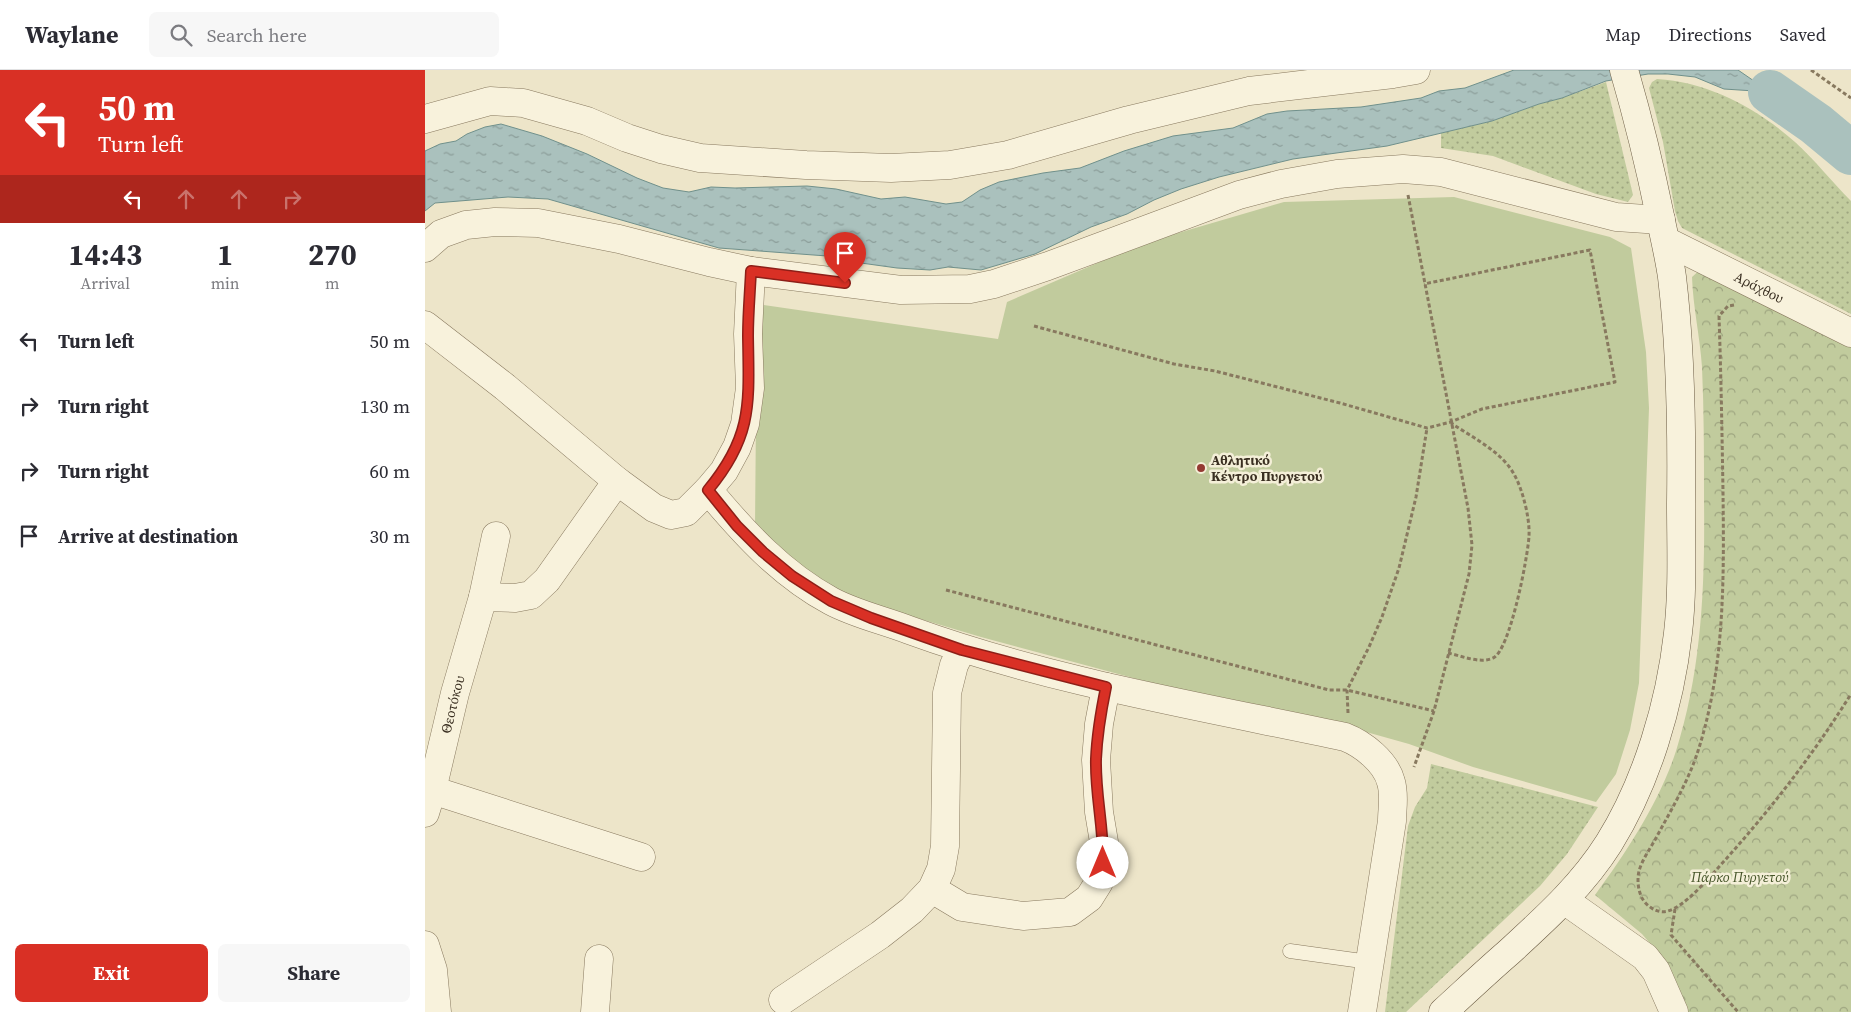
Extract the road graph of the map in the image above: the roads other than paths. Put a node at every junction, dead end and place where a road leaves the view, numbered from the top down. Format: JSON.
{"nodes":[{"id":1,"x":1416,"y":70,"type":"edge"},
{"id":2,"x":1624,"y":70,"type":"edge"},
{"id":3,"x":425,"y":119,"type":"edge"},
{"id":4,"x":1664,"y":231,"type":"junction"},
{"id":5,"x":425,"y":248,"type":"edge"},
{"id":6,"x":751,"y":271,"type":"junction"},
{"id":7,"x":425,"y":324,"type":"edge"},
{"id":8,"x":1851,"y":333,"type":"edge"},
{"id":9,"x":617,"y":481,"type":"junction"},
{"id":10,"x":708,"y":490,"type":"junction"},
{"id":11,"x":496,"y":536,"type":"dead end"},
{"id":12,"x":483,"y":597,"type":"junction"},
{"id":13,"x":962,"y":650,"type":"junction"},
{"id":14,"x":1106,"y":687,"type":"junction"},
{"id":15,"x":429,"y":802,"type":"edge"},
{"id":16,"x":641,"y":857,"type":"dead end"},
{"id":17,"x":932,"y":889,"type":"junction"},
{"id":18,"x":1564,"y":900,"type":"junction"},
{"id":19,"x":425,"y":945,"type":"edge"},
{"id":20,"x":1290,"y":952,"type":"dead end"},
{"id":21,"x":599,"y":960,"type":"dead end"},
{"id":22,"x":1369,"y":962,"type":"junction"},
{"id":23,"x":783,"y":1000,"type":"dead end"},
{"id":24,"x":437,"y":1012,"type":"edge"},
{"id":25,"x":595,"y":1012,"type":"edge"},
{"id":26,"x":1362,"y":1012,"type":"edge"},
{"id":27,"x":1443,"y":1012,"type":"edge"},
{"id":28,"x":1674,"y":1012,"type":"edge"}],
"edges":[{"from":1,"to":3,"type":"street"},
{"from":2,"to":4,"type":"street"},
{"from":4,"to":6,"type":"street"},
{"from":4,"to":8,"type":"street","name":"Αράχθου"},
{"from":4,"to":18,"type":"street"},
{"from":5,"to":6,"type":"street"},
{"from":6,"to":10,"type":"street"},
{"from":7,"to":9,"type":"street"},
{"from":9,"to":10,"type":"street"},
{"from":9,"to":12,"type":"street"},
{"from":10,"to":13,"type":"street"},
{"from":11,"to":12,"type":"street","name":"Θεοτόκου"},
{"from":12,"to":15,"type":"street","name":"Θεοτόκου"},
{"from":13,"to":14,"type":"street"},
{"from":13,"to":17,"type":"street"},
{"from":14,"to":17,"type":"street"},
{"from":14,"to":22,"type":"street"},
{"from":15,"to":16,"type":"street"},
{"from":17,"to":23,"type":"street"},
{"from":18,"to":27,"type":"street"},
{"from":18,"to":28,"type":"street"},
{"from":19,"to":24,"type":"street"},
{"from":20,"to":22,"type":"lane"},
{"from":21,"to":25,"type":"street"},
{"from":22,"to":26,"type":"street"}]}
